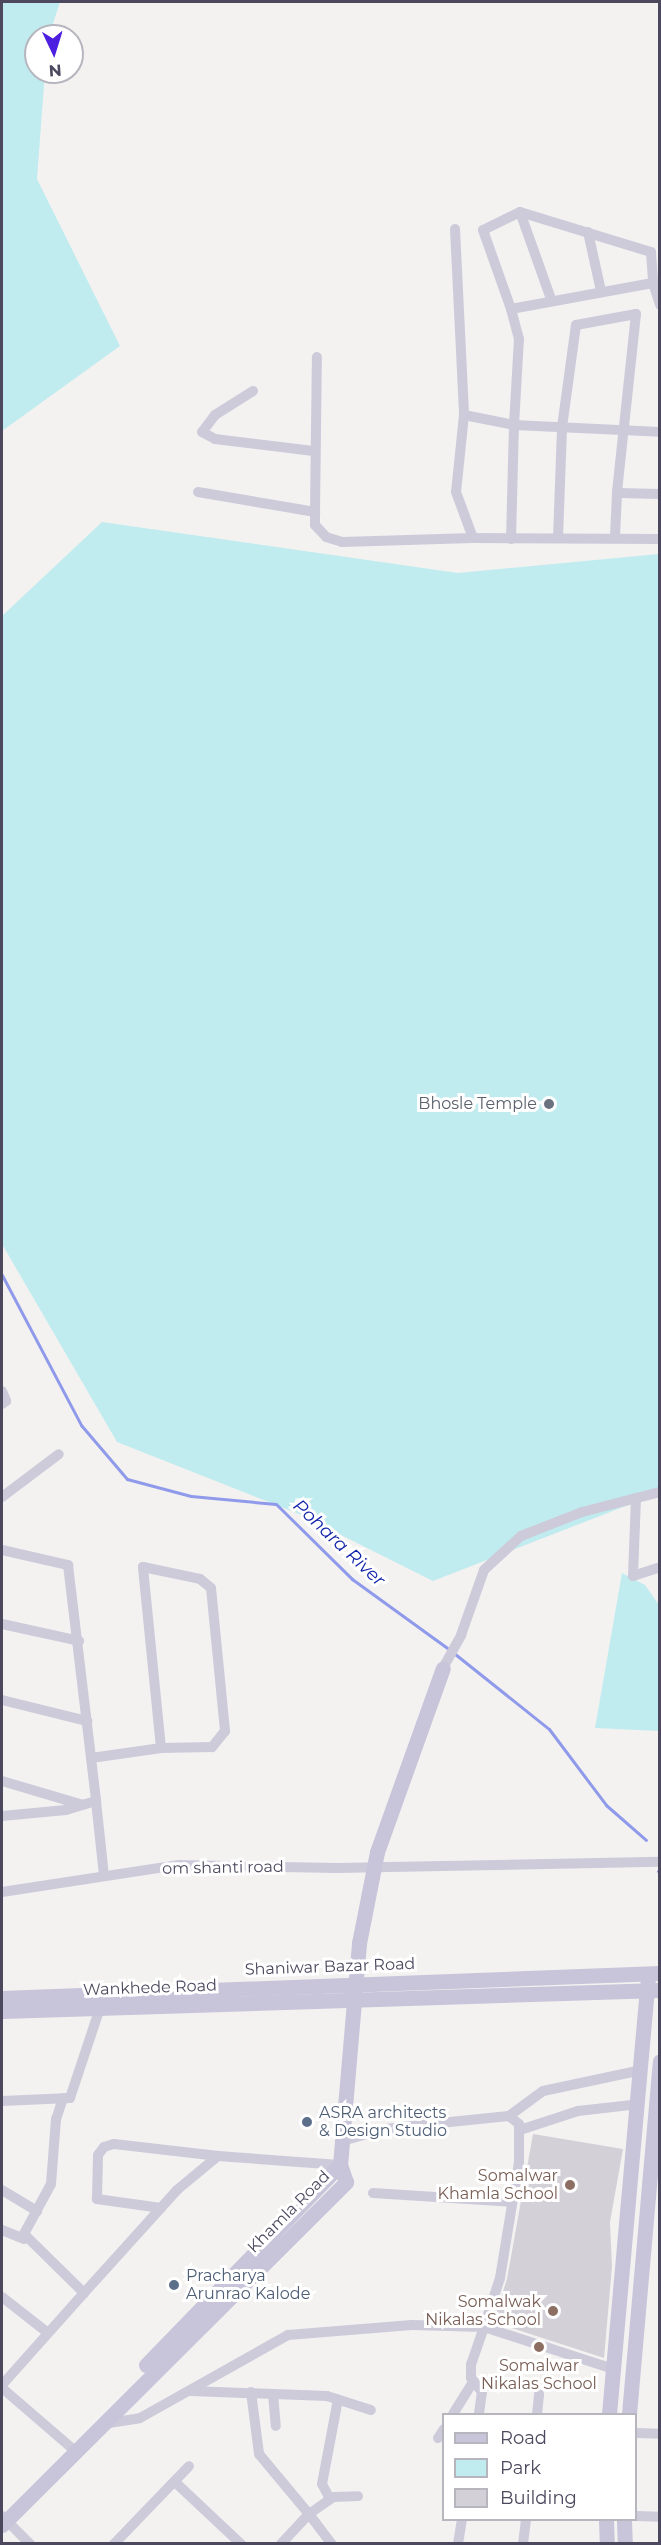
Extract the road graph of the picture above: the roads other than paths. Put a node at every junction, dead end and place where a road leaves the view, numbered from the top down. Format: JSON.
{"nodes":[{"id":1,"x":520,"y":212,"type":"junction"},
{"id":2,"x":455,"y":228,"type":"dead end"},
{"id":3,"x":588,"y":232,"type":"junction"},
{"id":4,"x":653,"y":283,"type":"junction"},
{"id":5,"x":601,"y":291,"type":"junction"},
{"id":6,"x":551,"y":299,"type":"junction"},
{"id":7,"x":660,"y":305,"type":"edge"},
{"id":8,"x":511,"y":309,"type":"junction"},
{"id":9,"x":317,"y":357,"type":"dead end"},
{"id":10,"x":253,"y":391,"type":"dead end"},
{"id":11,"x":464,"y":415,"type":"junction"},
{"id":12,"x":513,"y":424,"type":"junction"},
{"id":13,"x":562,"y":428,"type":"junction"},
{"id":14,"x":623,"y":429,"type":"junction"},
{"id":15,"x":660,"y":432,"type":"edge"},
{"id":16,"x":313,"y":451,"type":"junction"},
{"id":17,"x":198,"y":492,"type":"dead end"},
{"id":18,"x":617,"y":493,"type":"junction"},
{"id":19,"x":660,"y":494,"type":"edge"},
{"id":20,"x":315,"y":512,"type":"junction"},
{"id":21,"x":615,"y":537,"type":"junction"},
{"id":22,"x":473,"y":538,"type":"junction"},
{"id":23,"x":558,"y":538,"type":"junction"},
{"id":24,"x":511,"y":539,"type":"junction"},
{"id":25,"x":660,"y":539,"type":"edge"},
{"id":26,"x":2,"y":1391,"type":"edge"},
{"id":27,"x":2,"y":1404,"type":"edge"},
{"id":28,"x":59,"y":1454,"type":"dead end"},
{"id":29,"x":660,"y":1492,"type":"edge"},
{"id":30,"x":2,"y":1497,"type":"edge"},
{"id":31,"x":636,"y":1498,"type":"junction"},
{"id":32,"x":2,"y":1550,"type":"edge"},
{"id":33,"x":660,"y":1567,"type":"edge"},
{"id":34,"x":2,"y":1624,"type":"edge"},
{"id":35,"x":80,"y":1641,"type":"junction"},
{"id":36,"x":443,"y":1668,"type":"joint"},
{"id":37,"x":2,"y":1700,"type":"edge"},
{"id":38,"x":87,"y":1721,"type":"junction"},
{"id":39,"x":161,"y":1748,"type":"junction"},
{"id":40,"x":91,"y":1758,"type":"junction"},
{"id":41,"x":2,"y":1781,"type":"edge"},
{"id":42,"x":96,"y":1801,"type":"junction"},
{"id":43,"x":84,"y":1805,"type":"junction"},
{"id":44,"x":2,"y":1816,"type":"edge"},
{"id":45,"x":660,"y":1862,"type":"edge"},
{"id":46,"x":374,"y":1866,"type":"junction"},
{"id":47,"x":104,"y":1876,"type":"junction"},
{"id":48,"x":2,"y":1892,"type":"edge"},
{"id":49,"x":654,"y":1973,"type":"edge"},
{"id":50,"x":654,"y":1990,"type":"edge"},
{"id":51,"x":356,"y":1991,"type":"junction"},
{"id":52,"x":2,"y":1998,"type":"edge"},
{"id":53,"x":100,"y":2008,"type":"junction"},
{"id":54,"x":2,"y":2011,"type":"edge"},
{"id":55,"x":660,"y":2061,"type":"edge"},
{"id":56,"x":642,"y":2070,"type":"junction"},
{"id":57,"x":63,"y":2098,"type":"junction"},
{"id":58,"x":2,"y":2101,"type":"edge"},
{"id":59,"x":639,"y":2104,"type":"junction"},
{"id":60,"x":509,"y":2116,"type":"junction"},
{"id":61,"x":520,"y":2130,"type":"junction"},
{"id":62,"x":342,"y":2141,"type":"junction"},
{"id":63,"x":218,"y":2156,"type":"junction"},
{"id":64,"x":340,"y":2165,"type":"junction"},
{"id":65,"x":2,"y":2190,"type":"edge"},
{"id":66,"x":373,"y":2193,"type":"dead end"},
{"id":67,"x":512,"y":2202,"type":"junction"},
{"id":68,"x":161,"y":2208,"type":"junction"},
{"id":69,"x":38,"y":2211,"type":"junction"},
{"id":70,"x":2,"y":2224,"type":"edge"},
{"id":71,"x":2,"y":2230,"type":"edge"},
{"id":72,"x":24,"y":2236,"type":"junction"},
{"id":73,"x":84,"y":2293,"type":"junction"},
{"id":74,"x":2,"y":2297,"type":"edge"},
{"id":75,"x":484,"y":2327,"type":"junction"},
{"id":76,"x":48,"y":2333,"type":"junction"},
{"id":77,"x":613,"y":2369,"type":"junction"},
{"id":78,"x":474,"y":2381,"type":"junction"},
{"id":79,"x":2,"y":2387,"type":"edge"},
{"id":80,"x":191,"y":2391,"type":"junction"},
{"id":81,"x":251,"y":2392,"type":"junction"},
{"id":82,"x":273,"y":2394,"type":"junction"},
{"id":83,"x":539,"y":2394,"type":"dead end"},
{"id":84,"x":338,"y":2399,"type":"junction"},
{"id":85,"x":370,"y":2410,"type":"dead end"},
{"id":86,"x":454,"y":2413,"type":"edge"},
{"id":87,"x":479,"y":2413,"type":"edge"},
{"id":88,"x":537,"y":2413,"type":"edge"},
{"id":89,"x":609,"y":2413,"type":"edge"},
{"id":90,"x":629,"y":2413,"type":"edge"},
{"id":91,"x":100,"y":2424,"type":"junction"},
{"id":92,"x":276,"y":2426,"type":"dead end"},
{"id":93,"x":637,"y":2433,"type":"edge"},
{"id":94,"x":660,"y":2434,"type":"edge"},
{"id":95,"x":72,"y":2448,"type":"junction"},
{"id":96,"x":189,"y":2466,"type":"dead end"},
{"id":97,"x":176,"y":2482,"type":"junction"},
{"id":98,"x":358,"y":2496,"type":"dead end"},
{"id":99,"x":330,"y":2499,"type":"junction"},
{"id":100,"x":309,"y":2514,"type":"junction"},
{"id":101,"x":637,"y":2516,"type":"edge"},
{"id":102,"x":660,"y":2517,"type":"edge"},
{"id":103,"x":3,"y":2519,"type":"edge"},
{"id":104,"x":462,"y":2521,"type":"edge"},
{"id":105,"x":525,"y":2521,"type":"edge"},
{"id":106,"x":606,"y":2521,"type":"edge"},
{"id":107,"x":624,"y":2521,"type":"edge"},
{"id":108,"x":121,"y":2541,"type":"edge"},
{"id":109,"x":30,"y":2544,"type":"edge"},
{"id":110,"x":241,"y":2544,"type":"edge"},
{"id":111,"x":281,"y":2544,"type":"edge"},
{"id":112,"x":332,"y":2544,"type":"edge"},
{"id":113,"x":458,"y":2544,"type":"edge"},
{"id":114,"x":523,"y":2544,"type":"edge"},
{"id":115,"x":607,"y":2544,"type":"edge"},
{"id":116,"x":625,"y":2544,"type":"edge"}],
"edges":[{"from":1,"to":3,"type":"street"},
{"from":1,"to":6,"type":"street"},
{"from":1,"to":8,"type":"street"},
{"from":2,"to":11,"type":"street"},
{"from":3,"to":4,"type":"street"},
{"from":3,"to":5,"type":"street"},
{"from":4,"to":5,"type":"street"},
{"from":4,"to":7,"type":"street"},
{"from":5,"to":6,"type":"street"},
{"from":6,"to":8,"type":"street"},
{"from":8,"to":12,"type":"street"},
{"from":9,"to":16,"type":"street"},
{"from":10,"to":16,"type":"street"},
{"from":11,"to":12,"type":"street"},
{"from":11,"to":22,"type":"street"},
{"from":12,"to":13,"type":"street"},
{"from":12,"to":24,"type":"street"},
{"from":13,"to":14,"type":"street"},
{"from":13,"to":14,"type":"street"},
{"from":13,"to":23,"type":"street"},
{"from":14,"to":15,"type":"street"},
{"from":14,"to":18,"type":"street"},
{"from":16,"to":20,"type":"street"},
{"from":17,"to":20,"type":"street"},
{"from":18,"to":19,"type":"street"},
{"from":18,"to":21,"type":"street"},
{"from":20,"to":22,"type":"street"},
{"from":21,"to":23,"type":"street"},
{"from":21,"to":25,"type":"street"},
{"from":22,"to":24,"type":"street"},
{"from":23,"to":24,"type":"street"},
{"from":26,"to":27,"type":"street"},
{"from":28,"to":30,"type":"street"},
{"from":29,"to":31,"type":"street"},
{"from":31,"to":33,"type":"street"},
{"from":31,"to":36,"type":"street"},
{"from":32,"to":35,"type":"street"},
{"from":34,"to":35,"type":"street"},
{"from":35,"to":38,"type":"street"},
{"from":36,"to":46,"type":"main road"},
{"from":37,"to":38,"type":"street"},
{"from":38,"to":40,"type":"street"},
{"from":39,"to":39,"type":"street"},
{"from":39,"to":40,"type":"street"},
{"from":40,"to":42,"type":"street"},
{"from":41,"to":43,"type":"street"},
{"from":42,"to":43,"type":"street"},
{"from":42,"to":47,"type":"street"},
{"from":43,"to":44,"type":"street"},
{"from":45,"to":46,"type":"street","name":"om shanti road"},
{"from":46,"to":47,"type":"street","name":"om shanti road"},
{"from":46,"to":51,"type":"main road"},
{"from":47,"to":48,"type":"street","name":"om shanti road"},
{"from":49,"to":50,"type":"main road"},
{"from":49,"to":51,"type":"main road","name":"Shaniwar Bazar Road"},
{"from":50,"to":51,"type":"main road","name":"Wankhede Road"},
{"from":50,"to":56,"type":"main road"},
{"from":51,"to":52,"type":"main road","name":"Shaniwar Bazar Road"},
{"from":51,"to":53,"type":"main road","name":"Wankhede Road"},
{"from":51,"to":62,"type":"main road"},
{"from":53,"to":54,"type":"main road","name":"Wankhede Road"},
{"from":53,"to":57,"type":"street"},
{"from":55,"to":90,"type":"main road"},
{"from":56,"to":59,"type":"main road"},
{"from":56,"to":60,"type":"street"},
{"from":57,"to":58,"type":"street"},
{"from":57,"to":69,"type":"street"},
{"from":59,"to":61,"type":"street"},
{"from":59,"to":77,"type":"main road"},
{"from":60,"to":61,"type":"street"},
{"from":60,"to":62,"type":"street"},
{"from":61,"to":67,"type":"street"},
{"from":62,"to":64,"type":"main road"},
{"from":63,"to":64,"type":"street"},
{"from":63,"to":68,"type":"street"},
{"from":63,"to":68,"type":"street"},
{"from":64,"to":91,"type":"main road","name":"Khamla Road"},
{"from":64,"to":95,"type":"main road","name":"Khamla Road"},
{"from":65,"to":69,"type":"street"},
{"from":66,"to":67,"type":"street"},
{"from":67,"to":75,"type":"street"},
{"from":68,"to":73,"type":"street"},
{"from":69,"to":72,"type":"street"},
{"from":70,"to":72,"type":"street"},
{"from":71,"to":72,"type":"street"},
{"from":72,"to":73,"type":"street"},
{"from":73,"to":76,"type":"street"},
{"from":74,"to":76,"type":"street"},
{"from":75,"to":77,"type":"street"},
{"from":75,"to":78,"type":"street"},
{"from":75,"to":80,"type":"street"},
{"from":76,"to":79,"type":"street"},
{"from":77,"to":89,"type":"main road"},
{"from":78,"to":86,"type":"street"},
{"from":78,"to":87,"type":"street"},
{"from":79,"to":95,"type":"street"},
{"from":80,"to":81,"type":"street"},
{"from":80,"to":91,"type":"street"},
{"from":81,"to":82,"type":"street"},
{"from":81,"to":100,"type":"street"},
{"from":82,"to":84,"type":"street"},
{"from":82,"to":92,"type":"street"},
{"from":83,"to":88,"type":"street"},
{"from":84,"to":85,"type":"street"},
{"from":84,"to":99,"type":"street"},
{"from":91,"to":95,"type":"main road","name":"Khamla Road"},
{"from":93,"to":94,"type":"street"},
{"from":95,"to":103,"type":"main road","name":"Khamla Road"},
{"from":96,"to":97,"type":"street"},
{"from":97,"to":108,"type":"street"},
{"from":97,"to":110,"type":"street"},
{"from":98,"to":99,"type":"street"},
{"from":99,"to":100,"type":"street"},
{"from":100,"to":111,"type":"street"},
{"from":100,"to":112,"type":"street"},
{"from":101,"to":102,"type":"street"},
{"from":103,"to":109,"type":"street"},
{"from":104,"to":113,"type":"street"},
{"from":105,"to":114,"type":"street"},
{"from":106,"to":115,"type":"main road"},
{"from":107,"to":116,"type":"main road"}]}
